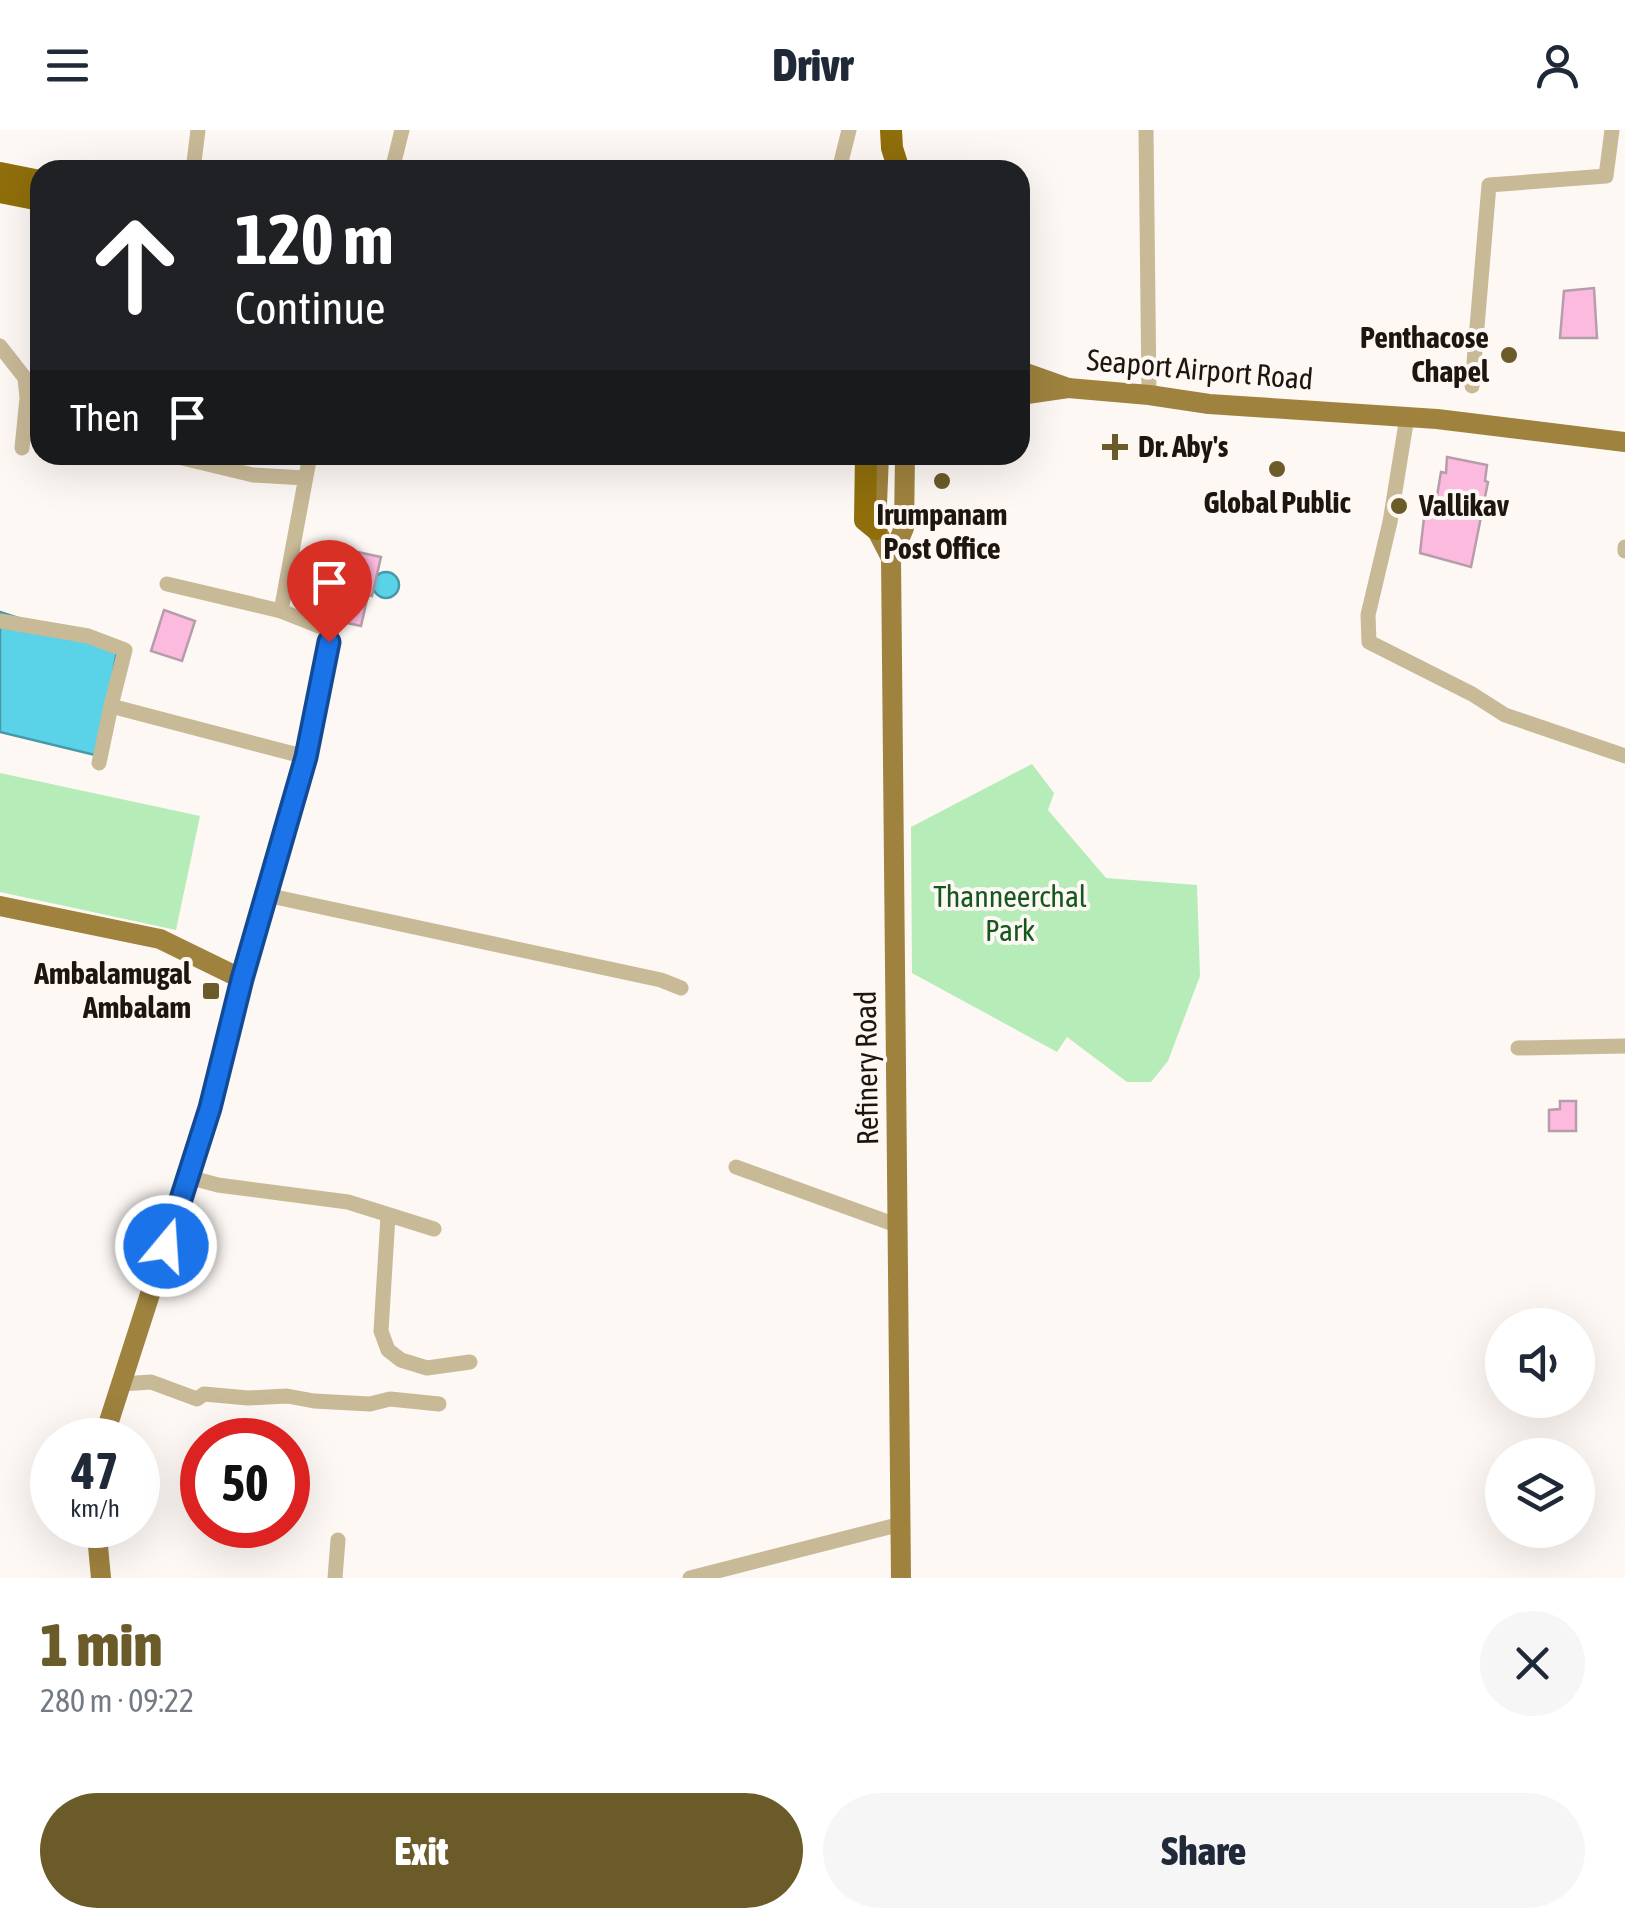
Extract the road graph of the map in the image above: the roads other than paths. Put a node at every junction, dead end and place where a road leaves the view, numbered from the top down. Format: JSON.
{"nodes":[{"id":1,"x":198,"y":130,"type":"edge"},
{"id":2,"x":402,"y":130,"type":"edge"},
{"id":3,"x":849,"y":130,"type":"edge"},
{"id":4,"x":1146,"y":130,"type":"edge"},
{"id":5,"x":1612,"y":130,"type":"edge"},
{"id":6,"x":194,"y":160,"type":"edge"},
{"id":7,"x":394,"y":160,"type":"edge"},
{"id":8,"x":842,"y":160,"type":"edge"},
{"id":9,"x":0,"y":173,"type":"edge"},
{"id":10,"x":30,"y":179,"type":"edge"},
{"id":11,"x":0,"y":192,"type":"edge"},
{"id":12,"x":30,"y":198,"type":"edge"},
{"id":13,"x":0,"y":346,"type":"edge"},
{"id":14,"x":1030,"y":375,"type":"edge"},
{"id":15,"x":1472,"y":386,"type":"dead end"},
{"id":16,"x":1068,"y":388,"type":"junction"},
{"id":17,"x":1149,"y":394,"type":"junction"},
{"id":18,"x":1030,"y":396,"type":"edge"},
{"id":19,"x":1406,"y":417,"type":"junction"},
{"id":20,"x":1625,"y":442,"type":"edge"},
{"id":21,"x":22,"y":448,"type":"dead end"},
{"id":22,"x":212,"y":465,"type":"edge"},
{"id":23,"x":308,"y":465,"type":"edge"},
{"id":24,"x":866,"y":465,"type":"edge"},
{"id":25,"x":879,"y":465,"type":"edge"},
{"id":26,"x":905,"y":465,"type":"edge"},
{"id":27,"x":305,"y":478,"type":"junction"},
{"id":28,"x":876,"y":530,"type":"junction"},
{"id":29,"x":891,"y":558,"type":"junction"},
{"id":30,"x":167,"y":584,"type":"dead end"},
{"id":31,"x":282,"y":611,"type":"junction"},
{"id":32,"x":0,"y":621,"type":"edge"},
{"id":33,"x":111,"y":706,"type":"junction"},
{"id":34,"x":1625,"y":756,"type":"edge"},
{"id":35,"x":306,"y":757,"type":"junction"},
{"id":36,"x":100,"y":763,"type":"dead end"},
{"id":37,"x":266,"y":895,"type":"junction"},
{"id":38,"x":0,"y":906,"type":"edge"},
{"id":39,"x":242,"y":979,"type":"junction"},
{"id":40,"x":681,"y":988,"type":"dead end"},
{"id":41,"x":1625,"y":1046,"type":"edge"},
{"id":42,"x":1518,"y":1048,"type":"dead end"},
{"id":43,"x":736,"y":1167,"type":"dead end"},
{"id":44,"x":188,"y":1176,"type":"junction"},
{"id":45,"x":388,"y":1216,"type":"junction"},
{"id":46,"x":899,"y":1226,"type":"junction"},
{"id":47,"x":434,"y":1229,"type":"dead end"},
{"id":48,"x":470,"y":1362,"type":"dead end"},
{"id":49,"x":121,"y":1384,"type":"junction"},
{"id":50,"x":439,"y":1404,"type":"dead end"},
{"id":51,"x":110,"y":1418,"type":"edge"},
{"id":52,"x":901,"y":1524,"type":"junction"},
{"id":53,"x":338,"y":1540,"type":"dead end"},
{"id":54,"x":98,"y":1548,"type":"edge"},
{"id":55,"x":101,"y":1578,"type":"edge"},
{"id":56,"x":335,"y":1578,"type":"edge"},
{"id":57,"x":690,"y":1578,"type":"edge"},
{"id":58,"x":901,"y":1578,"type":"edge"}],
"edges":[{"from":1,"to":6,"type":"street"},
{"from":2,"to":7,"type":"street"},
{"from":3,"to":8,"type":"street"},
{"from":4,"to":17,"type":"street"},
{"from":5,"to":15,"type":"street"},
{"from":9,"to":10,"type":"highway"},
{"from":11,"to":12,"type":"highway"},
{"from":13,"to":21,"type":"street"},
{"from":14,"to":16,"type":"main road","name":"Seaport Airport Road"},
{"from":16,"to":17,"type":"main road","name":"Seaport Airport Road"},
{"from":16,"to":18,"type":"main road","name":"Seaport Airport Road"},
{"from":17,"to":19,"type":"main road","name":"Seaport Airport Road"},
{"from":19,"to":20,"type":"main road","name":"Seaport Airport Road"},
{"from":19,"to":34,"type":"street"},
{"from":22,"to":27,"type":"street"},
{"from":23,"to":27,"type":"street"},
{"from":24,"to":28,"type":"highway"},
{"from":25,"to":28,"type":"main road"},
{"from":26,"to":29,"type":"main road","name":"Refinery Road"},
{"from":27,"to":31,"type":"street"},
{"from":28,"to":29,"type":"main road","name":"Refinery Road"},
{"from":29,"to":46,"type":"main road","name":"Refinery Road"},
{"from":30,"to":31,"type":"street"},
{"from":31,"to":35,"type":"street"},
{"from":32,"to":33,"type":"street"},
{"from":33,"to":35,"type":"street"},
{"from":33,"to":36,"type":"street"},
{"from":35,"to":37,"type":"street"},
{"from":37,"to":39,"type":"street"},
{"from":37,"to":40,"type":"street"},
{"from":38,"to":39,"type":"main road"},
{"from":39,"to":44,"type":"main road"},
{"from":41,"to":42,"type":"street"},
{"from":43,"to":46,"type":"street"},
{"from":44,"to":45,"type":"street"},
{"from":44,"to":49,"type":"main road"},
{"from":45,"to":47,"type":"street"},
{"from":45,"to":48,"type":"street"},
{"from":46,"to":52,"type":"main road","name":"Refinery Road"},
{"from":49,"to":50,"type":"street"},
{"from":49,"to":51,"type":"main road"},
{"from":52,"to":57,"type":"street"},
{"from":52,"to":58,"type":"main road","name":"Refinery Road"},
{"from":53,"to":56,"type":"street"},
{"from":54,"to":55,"type":"main road"}]}
